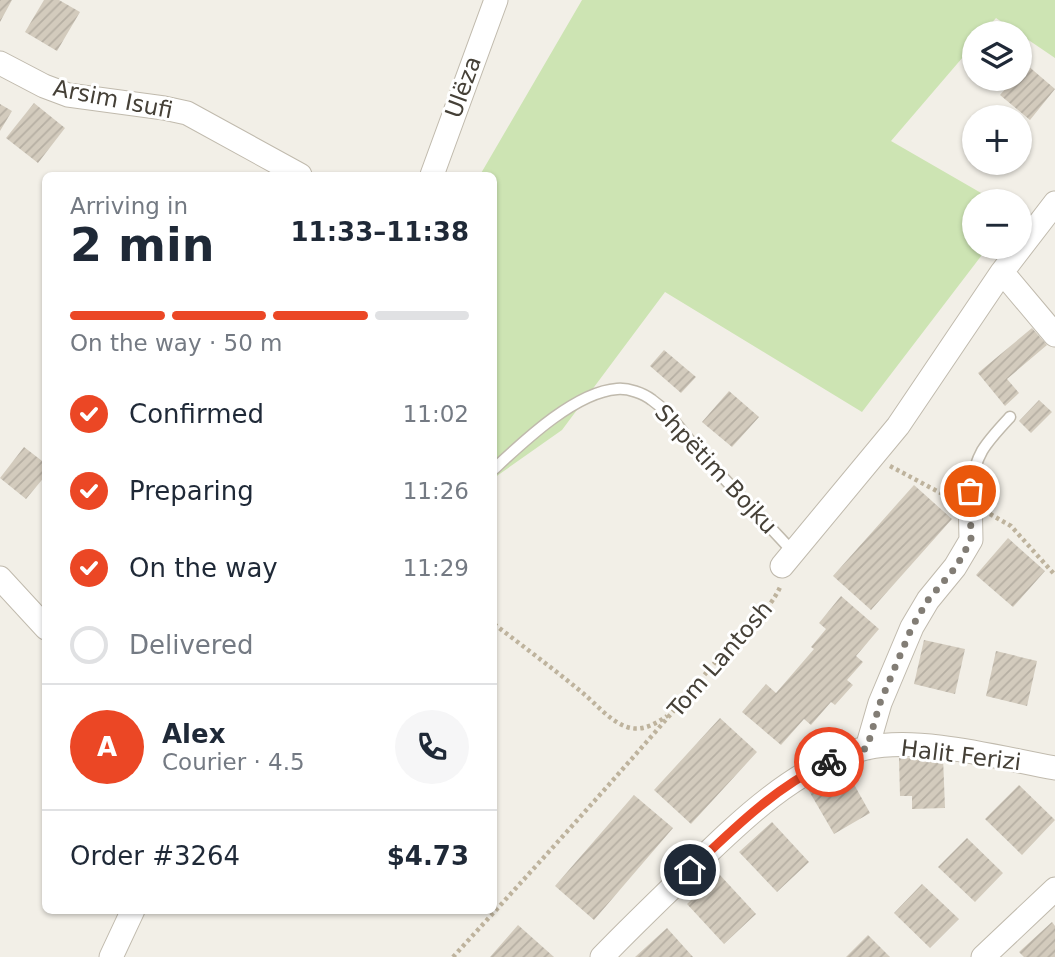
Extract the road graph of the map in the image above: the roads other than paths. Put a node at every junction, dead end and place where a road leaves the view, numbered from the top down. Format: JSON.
{"nodes":[{"id":1,"x":496,"y":0,"type":"edge"},
{"id":2,"x":0,"y":63,"type":"edge"},
{"id":3,"x":295,"y":172,"type":"edge"},
{"id":4,"x":433,"y":172,"type":"edge"},
{"id":5,"x":1055,"y":203,"type":"edge"},
{"id":6,"x":1002,"y":272,"type":"junction"},
{"id":7,"x":1055,"y":334,"type":"edge"},
{"id":8,"x":1010,"y":417,"type":"dead end"},
{"id":9,"x":497,"y":466,"type":"edge"},
{"id":10,"x":970,"y":491,"type":"joint"},
{"id":11,"x":788,"y":559,"type":"joint"},
{"id":12,"x":0,"y":578,"type":"edge"},
{"id":13,"x":42,"y":624,"type":"edge"},
{"id":14,"x":867,"y":748,"type":"junction"},
{"id":15,"x":1055,"y":768,"type":"edge"},
{"id":16,"x":1055,"y":889,"type":"edge"},
{"id":17,"x":131,"y":914,"type":"edge"},
{"id":18,"x":111,"y":957,"type":"edge"},
{"id":19,"x":602,"y":957,"type":"edge"},
{"id":20,"x":984,"y":957,"type":"edge"}],
"edges":[{"from":1,"to":4,"type":"street","name":"Ulëza"},
{"from":2,"to":3,"type":"street","name":"Arsim Isufi"},
{"from":5,"to":6,"type":"street"},
{"from":6,"to":7,"type":"street"},
{"from":6,"to":11,"type":"street"},
{"from":8,"to":10,"type":"lane"},
{"from":9,"to":11,"type":"lane","name":"Shpëtim Bojku"},
{"from":10,"to":14,"type":"street"},
{"from":12,"to":13,"type":"street"},
{"from":14,"to":15,"type":"street","name":"Halit Ferizi"},
{"from":14,"to":19,"type":"street","name":"Halit Ferizi"},
{"from":16,"to":20,"type":"street"},
{"from":17,"to":18,"type":"street"}]}
